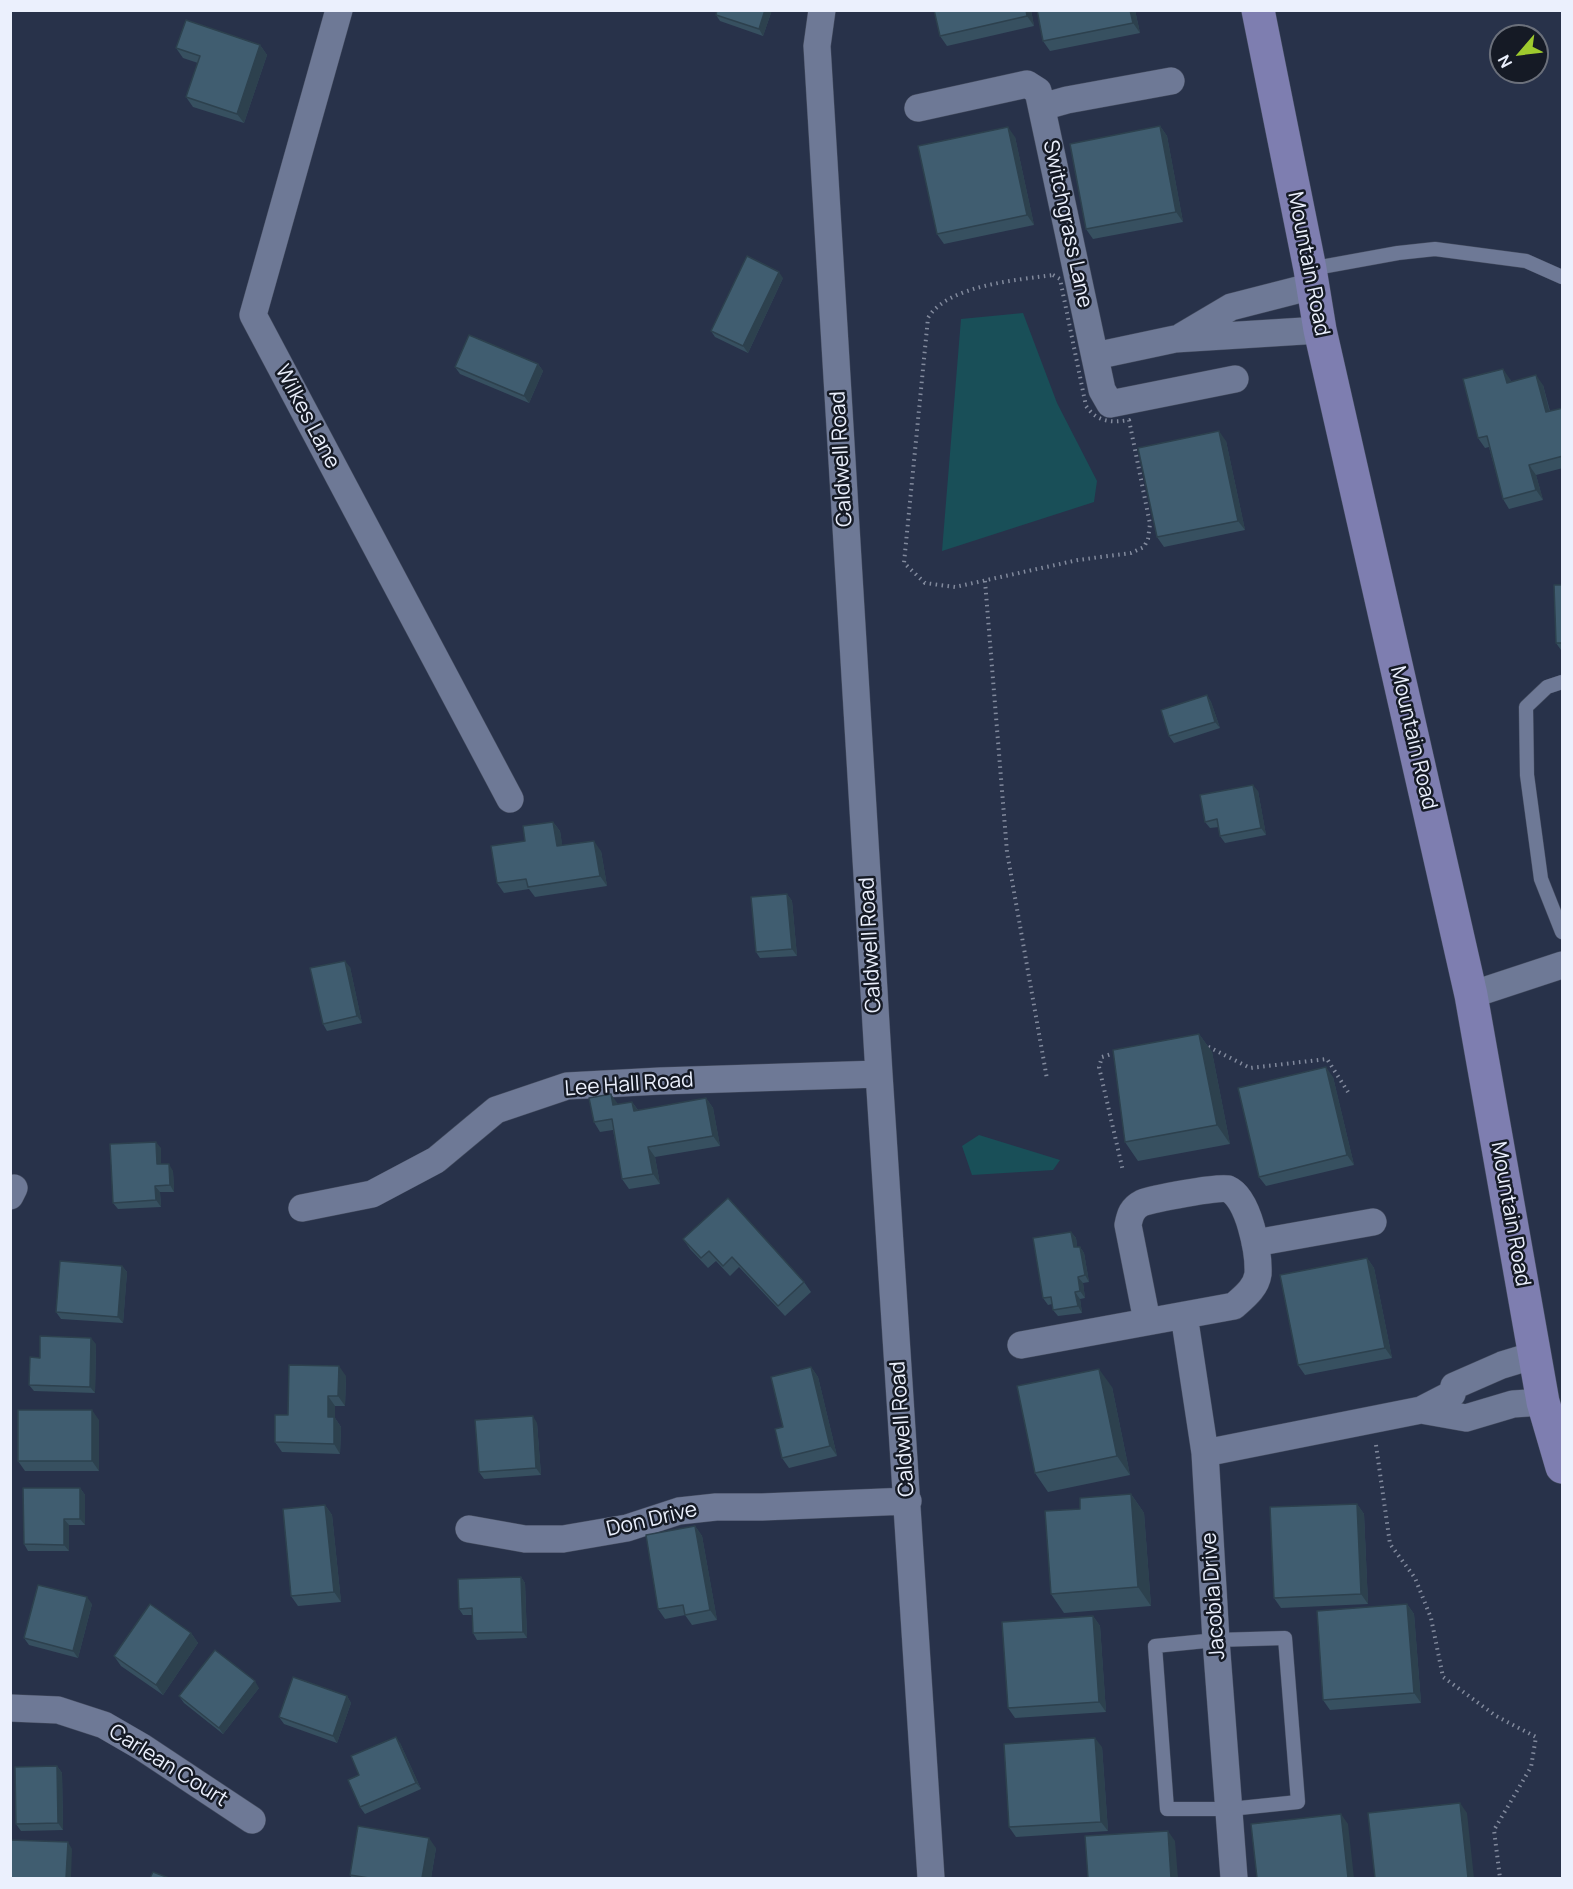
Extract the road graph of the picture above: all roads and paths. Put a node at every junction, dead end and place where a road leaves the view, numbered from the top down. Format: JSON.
{"nodes":[{"id":1,"x":339,"y":10,"type":"edge"},
{"id":2,"x":822,"y":10,"type":"edge"},
{"id":3,"x":1258,"y":10,"type":"edge"},
{"id":4,"x":1171,"y":81,"type":"dead end"},
{"id":5,"x":1040,"y":99,"type":"junction"},
{"id":6,"x":918,"y":108,"type":"dead end"},
{"id":7,"x":1563,"y":276,"type":"edge"},
{"id":8,"x":1311,"y":277,"type":"junction"},
{"id":9,"x":1320,"y":330,"type":"junction"},
{"id":10,"x":1175,"y":339,"type":"junction"},
{"id":11,"x":1095,"y":356,"type":"junction"},
{"id":12,"x":1235,"y":379,"type":"dead end"},
{"id":13,"x":985,"y":581,"type":"junction"},
{"id":14,"x":1563,"y":682,"type":"edge"},
{"id":15,"x":510,"y":798,"type":"dead end"},
{"id":16,"x":1563,"y":932,"type":"edge"},
{"id":17,"x":1563,"y":964,"type":"edge"},
{"id":18,"x":1471,"y":995,"type":"junction"},
{"id":19,"x":1202,"y":1044,"type":"edge"},
{"id":20,"x":1119,"y":1051,"type":"edge"},
{"id":21,"x":879,"y":1074,"type":"junction"},
{"id":22,"x":1047,"y":1079,"type":"dead end"},
{"id":23,"x":1348,"y":1092,"type":"dead end"},
{"id":24,"x":1123,"y":1171,"type":"edge"},
{"id":25,"x":302,"y":1208,"type":"dead end"},
{"id":26,"x":1373,"y":1222,"type":"dead end"},
{"id":27,"x":1255,"y":1243,"type":"junction"},
{"id":28,"x":1184,"y":1314,"type":"junction"},
{"id":29,"x":1147,"y":1321,"type":"junction"},
{"id":30,"x":1021,"y":1345,"type":"dead end"},
{"id":31,"x":1535,"y":1355,"type":"junction"},
{"id":32,"x":1543,"y":1402,"type":"junction"},
{"id":33,"x":1421,"y":1410,"type":"junction"},
{"id":34,"x":1375,"y":1438,"type":"dead end"},
{"id":35,"x":1205,"y":1453,"type":"junction"},
{"id":36,"x":1562,"y":1457,"type":"edge"},
{"id":37,"x":908,"y":1501,"type":"junction"},
{"id":38,"x":469,"y":1529,"type":"dead end"},
{"id":39,"x":1216,"y":1641,"type":"junction"},
{"id":40,"x":10,"y":1708,"type":"edge"},
{"id":41,"x":1230,"y":1809,"type":"junction"},
{"id":42,"x":252,"y":1820,"type":"dead end"},
{"id":43,"x":932,"y":1878,"type":"edge"},
{"id":44,"x":1234,"y":1878,"type":"edge"},
{"id":45,"x":1500,"y":1878,"type":"edge"}],
"edges":[{"from":1,"to":15,"type":"street","name":"Wilkes Lane"},
{"from":2,"to":21,"type":"street","name":"Caldwell Road"},
{"from":3,"to":8,"type":"main road","name":"Mountain Road"},
{"from":4,"to":5,"type":"street"},
{"from":5,"to":6,"type":"street"},
{"from":5,"to":11,"type":"street","name":"Switchgrass Lane"},
{"from":7,"to":8,"type":"lane"},
{"from":8,"to":9,"type":"main road","name":"Mountain Road"},
{"from":8,"to":10,"type":"street"},
{"from":9,"to":10,"type":"street"},
{"from":9,"to":18,"type":"main road","name":"Mountain Road"},
{"from":10,"to":11,"type":"street"},
{"from":11,"to":12,"type":"street","name":"Switchgrass Lane"},
{"from":13,"to":13,"type":"path"},
{"from":13,"to":22,"type":"path"},
{"from":14,"to":16,"type":"lane"},
{"from":17,"to":18,"type":"street"},
{"from":18,"to":31,"type":"main road","name":"Mountain Road"},
{"from":19,"to":23,"type":"path"},
{"from":20,"to":24,"type":"path"},
{"from":21,"to":25,"type":"street","name":"Lee Hall Road"},
{"from":21,"to":37,"type":"street","name":"Caldwell Road"},
{"from":26,"to":27,"type":"street"},
{"from":27,"to":28,"type":"street"},
{"from":27,"to":29,"type":"street"},
{"from":28,"to":29,"type":"street"},
{"from":28,"to":35,"type":"street","name":"Jacobia Drive"},
{"from":29,"to":30,"type":"street"},
{"from":31,"to":32,"type":"main road","name":"Mountain Road"},
{"from":31,"to":33,"type":"street"},
{"from":32,"to":33,"type":"street"},
{"from":32,"to":36,"type":"main road","name":"Mountain Road"},
{"from":33,"to":35,"type":"street"},
{"from":34,"to":45,"type":"path"},
{"from":35,"to":39,"type":"street","name":"Jacobia Drive"},
{"from":37,"to":38,"type":"street","name":"Don Drive"},
{"from":37,"to":43,"type":"street","name":"Caldwell Road"},
{"from":39,"to":41,"type":"street","name":"Jacobia Drive"},
{"from":39,"to":41,"type":"lane"},
{"from":39,"to":41,"type":"lane"},
{"from":40,"to":42,"type":"street","name":"Carlean Court"},
{"from":41,"to":44,"type":"street","name":"Jacobia Drive"}]}
